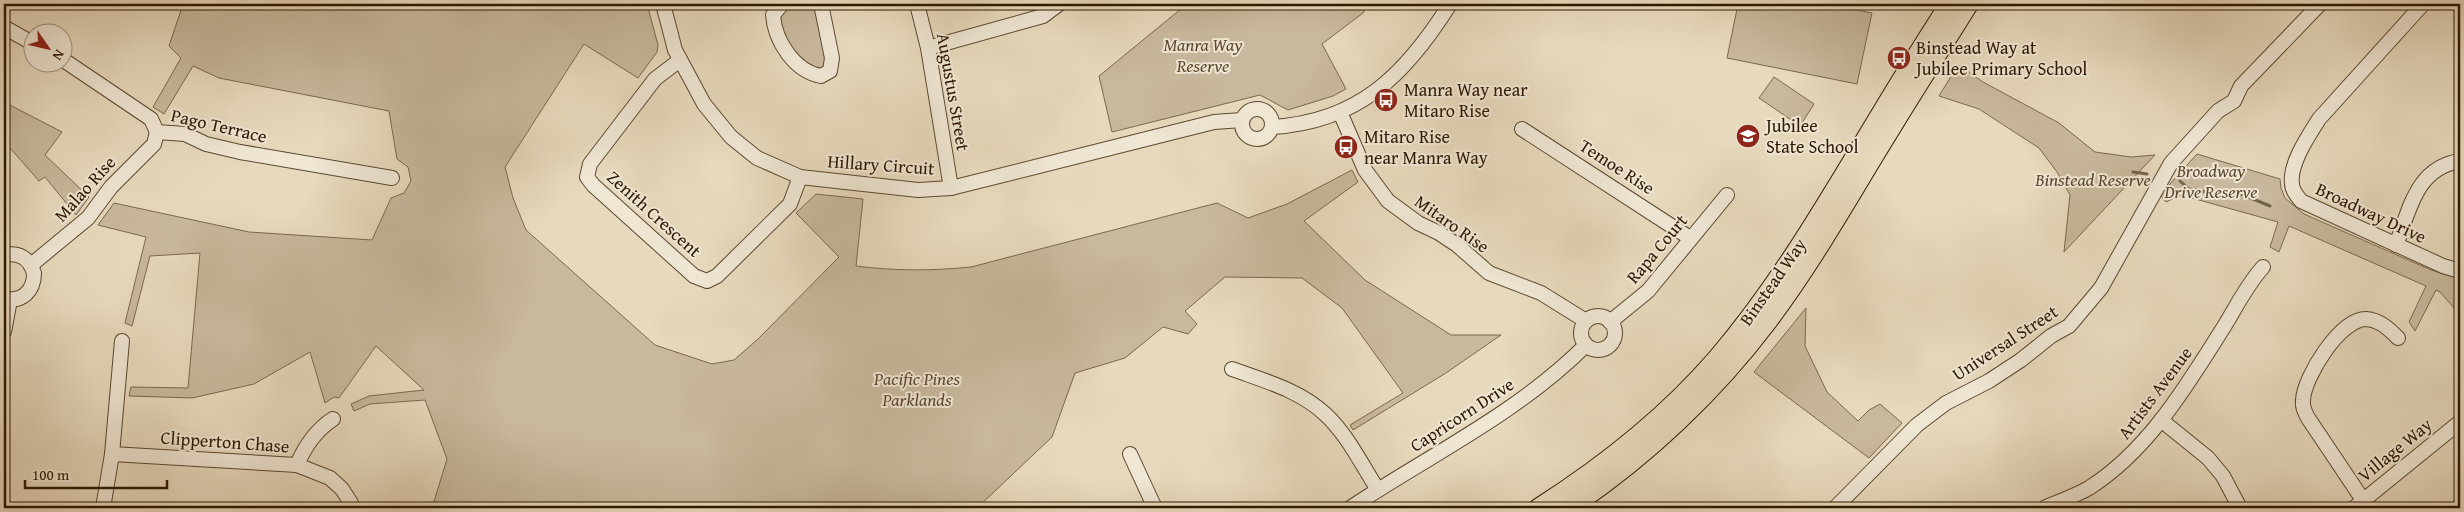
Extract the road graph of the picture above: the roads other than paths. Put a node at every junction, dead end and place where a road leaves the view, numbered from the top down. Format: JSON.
{"nodes":[{"id":1,"x":663,"y":4,"type":"edge"},
{"id":2,"x":782,"y":4,"type":"edge"},
{"id":3,"x":821,"y":4,"type":"edge"},
{"id":4,"x":917,"y":4,"type":"edge"},
{"id":5,"x":1059,"y":4,"type":"edge"},
{"id":6,"x":1450,"y":4,"type":"edge"},
{"id":7,"x":1949,"y":4,"type":"edge"},
{"id":8,"x":1969,"y":4,"type":"edge"},
{"id":9,"x":2320,"y":4,"type":"edge"},
{"id":10,"x":2423,"y":4,"type":"edge"},
{"id":11,"x":4,"y":27,"type":"edge"},
{"id":12,"x":22,"y":37,"type":"edge"},
{"id":13,"x":928,"y":48,"type":"junction"},
{"id":14,"x":680,"y":60,"type":"junction"},
{"id":15,"x":72,"y":66,"type":"edge"},
{"id":16,"x":1340,"y":112,"type":"junction"},
{"id":17,"x":1242,"y":120,"type":"junction"},
{"id":18,"x":1272,"y":127,"type":"junction"},
{"id":19,"x":1522,"y":129,"type":"dead end"},
{"id":20,"x":157,"y":132,"type":"junction"},
{"id":21,"x":2460,"y":161,"type":"edge"},
{"id":22,"x":392,"y":178,"type":"dead end"},
{"id":23,"x":800,"y":178,"type":"junction"},
{"id":24,"x":951,"y":188,"type":"junction"},
{"id":25,"x":1727,"y":195,"type":"dead end"},
{"id":26,"x":1690,"y":238,"type":"junction"},
{"id":27,"x":2396,"y":245,"type":"junction"},
{"id":28,"x":4,"y":255,"type":"edge"},
{"id":29,"x":32,"y":265,"type":"junction"},
{"id":30,"x":2263,"y":267,"type":"dead end"},
{"id":31,"x":2460,"y":271,"type":"edge"},
{"id":32,"x":7,"y":299,"type":"edge"},
{"id":33,"x":1586,"y":321,"type":"junction"},
{"id":34,"x":1610,"y":322,"type":"junction"},
{"id":35,"x":4,"y":332,"type":"edge"},
{"id":36,"x":2398,"y":338,"type":"dead end"},
{"id":37,"x":122,"y":341,"type":"dead end"},
{"id":38,"x":1586,"y":345,"type":"junction"},
{"id":39,"x":1232,"y":369,"type":"dead end"},
{"id":40,"x":333,"y":419,"type":"dead end"},
{"id":41,"x":2161,"y":420,"type":"junction"},
{"id":42,"x":2460,"y":422,"type":"edge"},
{"id":43,"x":112,"y":454,"type":"junction"},
{"id":44,"x":1130,"y":454,"type":"dead end"},
{"id":45,"x":297,"y":465,"type":"junction"},
{"id":46,"x":1378,"y":490,"type":"junction"},
{"id":47,"x":351,"y":503,"type":"dead end"},
{"id":48,"x":2358,"y":504,"type":"edge"},
{"id":49,"x":103,"y":508,"type":"edge"},
{"id":50,"x":1155,"y":508,"type":"edge"},
{"id":51,"x":1350,"y":508,"type":"edge"},
{"id":52,"x":1538,"y":508,"type":"edge"},
{"id":53,"x":1570,"y":508,"type":"edge"},
{"id":54,"x":1835,"y":508,"type":"edge"},
{"id":55,"x":2044,"y":508,"type":"edge"},
{"id":56,"x":2240,"y":508,"type":"edge"}],
"edges":[{"from":1,"to":14,"type":"street","name":"Hillary Circuit"},
{"from":2,"to":3,"type":"street"},
{"from":4,"to":13,"type":"street","name":"Augustus Street"},
{"from":5,"to":13,"type":"street"},
{"from":6,"to":16,"type":"street"},
{"from":7,"to":52,"type":"main road","name":"Binstead Way"},
{"from":8,"to":53,"type":"main road","name":"Binstead Way"},
{"from":9,"to":54,"type":"street","name":"Universal Street"},
{"from":10,"to":27,"type":"street","name":"Broadway Drive"},
{"from":11,"to":12,"type":"street"},
{"from":13,"to":24,"type":"street","name":"Augustus Street"},
{"from":14,"to":23,"type":"street","name":"Hillary Circuit"},
{"from":14,"to":23,"type":"street","name":"Zenith Crescent"},
{"from":15,"to":20,"type":"street","name":"Pago Terrace"},
{"from":16,"to":18,"type":"street"},
{"from":16,"to":33,"type":"street","name":"Mitaro Rise"},
{"from":17,"to":18,"type":"street"},
{"from":17,"to":18,"type":"street"},
{"from":17,"to":24,"type":"street","name":"Hillary Circuit"},
{"from":19,"to":26,"type":"street","name":"Temoe Rise"},
{"from":20,"to":22,"type":"street","name":"Pago Terrace"},
{"from":20,"to":29,"type":"street","name":"Malao Rise"},
{"from":21,"to":27,"type":"street"},
{"from":23,"to":24,"type":"street","name":"Hillary Circuit"},
{"from":25,"to":26,"type":"street","name":"Rapa Court"},
{"from":26,"to":34,"type":"street","name":"Rapa Court"},
{"from":27,"to":31,"type":"street","name":"Broadway Drive"},
{"from":28,"to":29,"type":"street"},
{"from":29,"to":32,"type":"street"},
{"from":30,"to":41,"type":"street","name":"Artists Avenue"},
{"from":32,"to":35,"type":"street"},
{"from":33,"to":34,"type":"street"},
{"from":33,"to":38,"type":"street"},
{"from":34,"to":38,"type":"street"},
{"from":36,"to":48,"type":"street"},
{"from":37,"to":43,"type":"street"},
{"from":38,"to":46,"type":"street","name":"Capricorn Drive"},
{"from":39,"to":46,"type":"street"},
{"from":40,"to":45,"type":"street"},
{"from":41,"to":55,"type":"street","name":"Artists Avenue"},
{"from":41,"to":56,"type":"street"},
{"from":42,"to":48,"type":"street","name":"Village Way"},
{"from":43,"to":45,"type":"street","name":"Clipperton Chase"},
{"from":43,"to":49,"type":"street"},
{"from":44,"to":50,"type":"street"},
{"from":45,"to":47,"type":"street","name":"Clipperton Chase"},
{"from":46,"to":51,"type":"street","name":"Capricorn Drive"}]}
